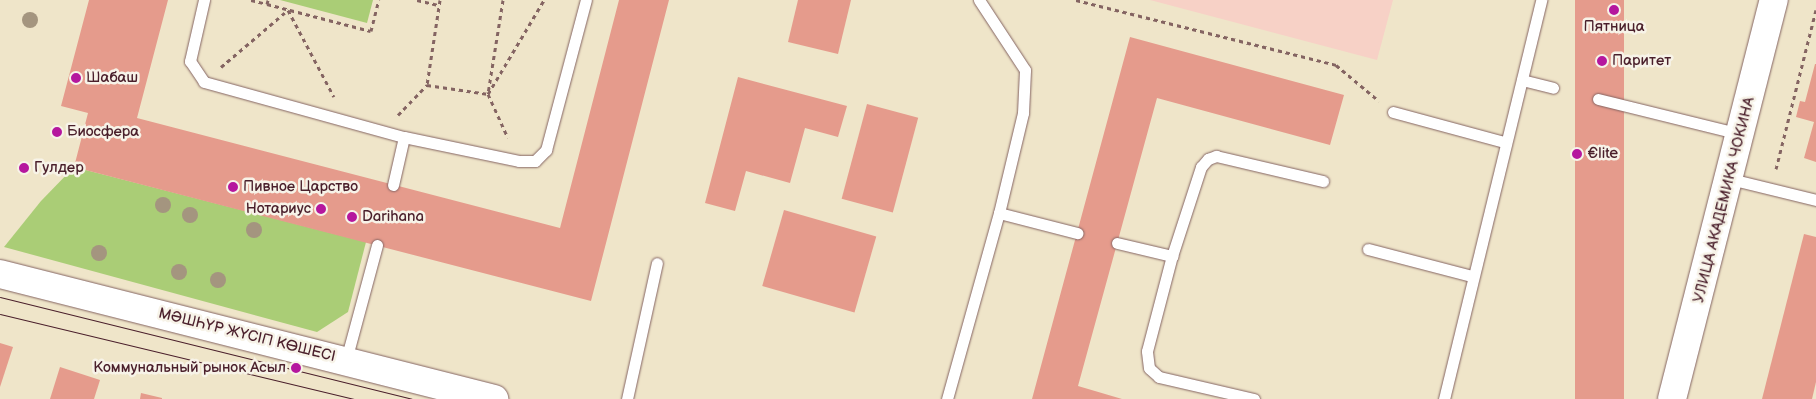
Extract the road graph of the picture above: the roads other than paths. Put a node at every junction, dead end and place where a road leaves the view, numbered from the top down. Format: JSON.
{"nodes":[{"id":1,"x":204,"y":0,"type":"edge"},
{"id":2,"x":586,"y":0,"type":"edge"},
{"id":3,"x":979,"y":0,"type":"edge"},
{"id":4,"x":1541,"y":0,"type":"edge"},
{"id":5,"x":1774,"y":0,"type":"edge"},
{"id":6,"x":1522,"y":80,"type":"junction"},
{"id":7,"x":1553,"y":88,"type":"dead end"},
{"id":8,"x":1598,"y":99,"type":"dead end"},
{"id":9,"x":1392,"y":112,"type":"road end"},
{"id":10,"x":1741,"y":134,"type":"junction"},
{"id":11,"x":404,"y":137,"type":"junction"},
{"id":12,"x":1504,"y":142,"type":"junction"},
{"id":13,"x":1730,"y":179,"type":"junction"},
{"id":14,"x":1323,"y":181,"type":"dead end"},
{"id":15,"x":393,"y":185,"type":"dead end"},
{"id":16,"x":1816,"y":200,"type":"edge"},
{"id":17,"x":999,"y":213,"type":"junction"},
{"id":18,"x":1077,"y":233,"type":"dead end"},
{"id":19,"x":1117,"y":243,"type":"dead end"},
{"id":20,"x":377,"y":245,"type":"dead end"},
{"id":21,"x":1368,"y":249,"type":"dead end"},
{"id":22,"x":1172,"y":256,"type":"junction"},
{"id":23,"x":657,"y":263,"type":"dead end"},
{"id":24,"x":0,"y":274,"type":"edge"},
{"id":25,"x":1472,"y":276,"type":"junction"},
{"id":26,"x":346,"y":360,"type":"junction"},
{"id":27,"x":494,"y":399,"type":"edge"},
{"id":28,"x":627,"y":399,"type":"edge"},
{"id":29,"x":947,"y":399,"type":"edge"},
{"id":30,"x":1254,"y":399,"type":"edge"},
{"id":31,"x":1444,"y":399,"type":"edge"},
{"id":32,"x":1672,"y":399,"type":"edge"}],
"edges":[{"from":1,"to":11,"type":"lane"},
{"from":2,"to":11,"type":"lane"},
{"from":3,"to":17,"type":"lane"},
{"from":4,"to":6,"type":"lane"},
{"from":5,"to":10,"type":"street","name":"УЛИЦА АКАДЕМИКА ЧОКИНА"},
{"from":6,"to":7,"type":"lane"},
{"from":6,"to":12,"type":"lane"},
{"from":8,"to":10,"type":"lane"},
{"from":9,"to":12,"type":"lane"},
{"from":10,"to":13,"type":"street","name":"УЛИЦА АКАДЕМИКА ЧОКИНА"},
{"from":11,"to":15,"type":"lane"},
{"from":12,"to":25,"type":"lane"},
{"from":13,"to":16,"type":"lane"},
{"from":13,"to":32,"type":"street","name":"УЛИЦА АКАДЕМИКА ЧОКИНА"},
{"from":14,"to":22,"type":"lane"},
{"from":17,"to":18,"type":"lane"},
{"from":17,"to":29,"type":"lane"},
{"from":19,"to":22,"type":"lane"},
{"from":20,"to":26,"type":"lane"},
{"from":21,"to":25,"type":"lane"},
{"from":22,"to":30,"type":"lane"},
{"from":23,"to":28,"type":"lane"},
{"from":24,"to":26,"type":"street","name":"МӘШҺҮР ЖҮСІП КӨШЕСІ"},
{"from":25,"to":31,"type":"lane"},
{"from":26,"to":27,"type":"street","name":"МӘШҺҮР ЖҮСІП КӨШЕСІ"}]}
